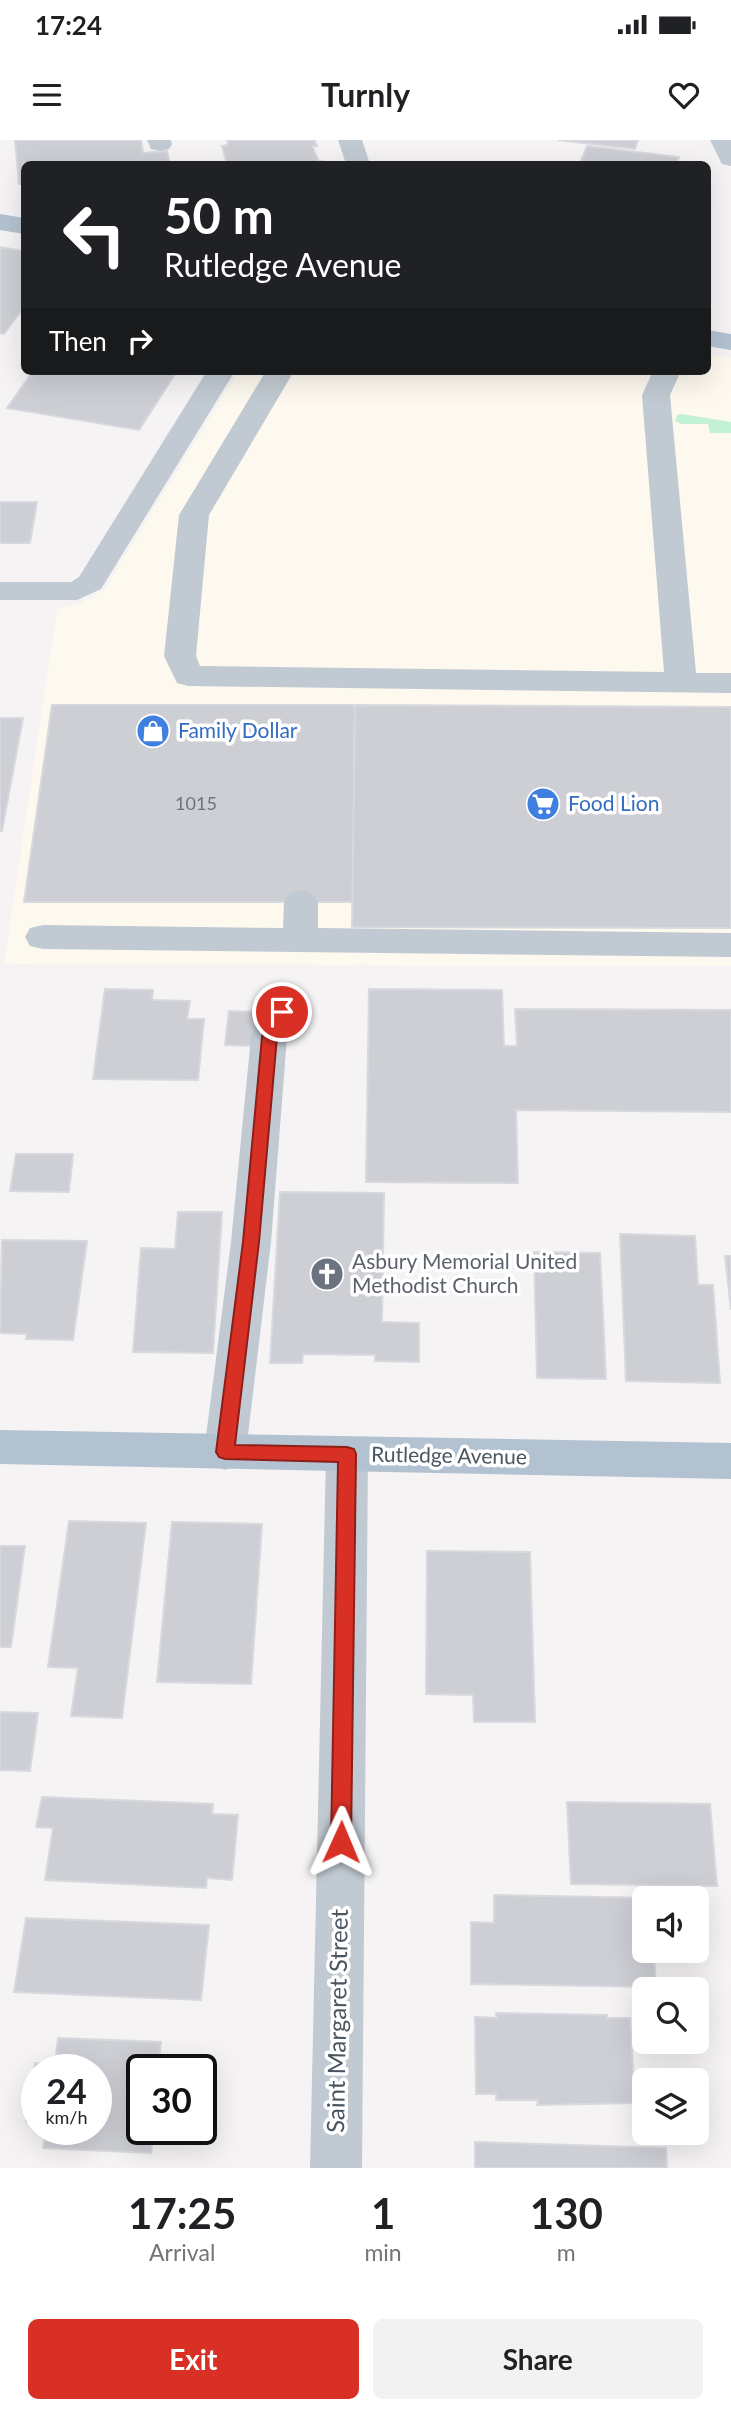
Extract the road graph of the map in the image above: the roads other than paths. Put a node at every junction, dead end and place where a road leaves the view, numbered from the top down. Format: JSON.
{"nodes":[{"id":1,"x":350,"y":140,"type":"edge"},
{"id":2,"x":722,"y":140,"type":"edge"},
{"id":3,"x":731,"y":159,"type":"edge"},
{"id":4,"x":357,"y":161,"type":"edge"},
{"id":5,"x":0,"y":222,"type":"edge"},
{"id":6,"x":21,"y":226,"type":"edge"},
{"id":7,"x":711,"y":339,"type":"edge"},
{"id":8,"x":731,"y":342,"type":"edge"},
{"id":9,"x":219,"y":375,"type":"edge"},
{"id":10,"x":278,"y":375,"type":"edge"},
{"id":11,"x":665,"y":375,"type":"edge"},
{"id":12,"x":0,"y":591,"type":"edge"},
{"id":13,"x":681,"y":682,"type":"junction"},
{"id":14,"x":731,"y":683,"type":"edge"},
{"id":15,"x":301,"y":902,"type":"dead end"},
{"id":16,"x":43,"y":937,"type":"dead end"},
{"id":17,"x":300,"y":940,"type":"junction"},
{"id":18,"x":731,"y":945,"type":"edge"},
{"id":19,"x":282,"y":1012,"type":"dead end"},
{"id":20,"x":0,"y":1447,"type":"edge"},
{"id":21,"x":225,"y":1452,"type":"junction"},
{"id":22,"x":347,"y":1454,"type":"junction"},
{"id":23,"x":731,"y":1461,"type":"edge"},
{"id":24,"x":336,"y":2168,"type":"edge"}],
"edges":[{"from":1,"to":4,"type":"street"},
{"from":2,"to":3,"type":"street"},
{"from":5,"to":6,"type":"main road"},
{"from":7,"to":8,"type":"main road"},
{"from":9,"to":12,"type":"street"},
{"from":10,"to":13,"type":"street"},
{"from":11,"to":13,"type":"street"},
{"from":13,"to":14,"type":"street"},
{"from":15,"to":17,"type":"street"},
{"from":16,"to":17,"type":"street"},
{"from":17,"to":18,"type":"street"},
{"from":19,"to":21,"type":"street"},
{"from":20,"to":21,"type":"main road","name":"Rutledge Avenue"},
{"from":21,"to":22,"type":"main road","name":"Rutledge Avenue"},
{"from":22,"to":23,"type":"main road","name":"Rutledge Avenue"},
{"from":22,"to":24,"type":"street","name":"Saint Margaret Street"}]}
